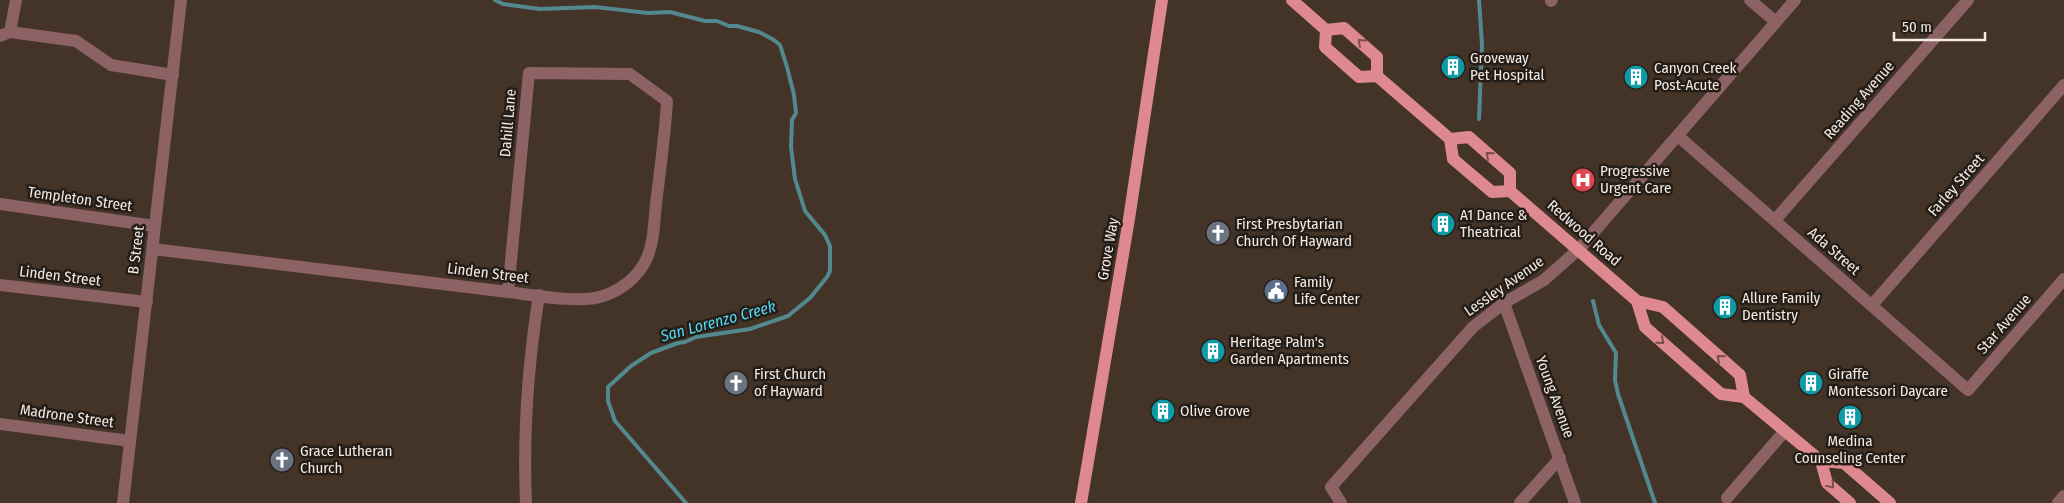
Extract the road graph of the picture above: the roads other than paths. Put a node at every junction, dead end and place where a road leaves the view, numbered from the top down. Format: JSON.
{"nodes":[{"id":1,"x":16,"y":0,"type":"edge"},
{"id":2,"x":181,"y":0,"type":"edge"},
{"id":3,"x":1162,"y":0,"type":"edge"},
{"id":4,"x":1292,"y":0,"type":"edge"},
{"id":5,"x":1750,"y":0,"type":"edge"},
{"id":6,"x":1795,"y":0,"type":"edge"},
{"id":7,"x":1968,"y":0,"type":"edge"},
{"id":8,"x":1776,"y":22,"type":"junction"},
{"id":9,"x":1326,"y":30,"type":"junction"},
{"id":10,"x":5,"y":34,"type":"edge"},
{"id":11,"x":173,"y":75,"type":"junction"},
{"id":12,"x":1378,"y":76,"type":"junction"},
{"id":13,"x":2064,"y":85,"type":"edge"},
{"id":14,"x":667,"y":102,"type":"joint"},
{"id":15,"x":1678,"y":136,"type":"junction"},
{"id":16,"x":1450,"y":139,"type":"junction"},
{"id":17,"x":1510,"y":191,"type":"junction"},
{"id":18,"x":0,"y":204,"type":"edge"},
{"id":19,"x":1775,"y":220,"type":"junction"},
{"id":20,"x":156,"y":226,"type":"junction"},
{"id":21,"x":153,"y":249,"type":"junction"},
{"id":22,"x":1579,"y":249,"type":"junction"},
{"id":23,"x":2064,"y":280,"type":"edge"},
{"id":24,"x":0,"y":285,"type":"edge"},
{"id":25,"x":508,"y":292,"type":"junction"},
{"id":26,"x":539,"y":295,"type":"junction"},
{"id":27,"x":1637,"y":301,"type":"junction"},
{"id":28,"x":147,"y":302,"type":"junction"},
{"id":29,"x":1504,"y":302,"type":"junction"},
{"id":30,"x":1872,"y":305,"type":"junction"},
{"id":31,"x":1968,"y":390,"type":"joint"},
{"id":32,"x":1744,"y":397,"type":"junction"},
{"id":33,"x":0,"y":424,"type":"edge"},
{"id":34,"x":1784,"y":432,"type":"junction"},
{"id":35,"x":130,"y":441,"type":"junction"},
{"id":36,"x":1560,"y":458,"type":"junction"},
{"id":37,"x":1821,"y":461,"type":"junction"},
{"id":38,"x":2064,"y":496,"type":"edge"},
{"id":39,"x":1727,"y":498,"type":"dead end"},
{"id":40,"x":123,"y":503,"type":"edge"},
{"id":41,"x":526,"y":503,"type":"edge"},
{"id":42,"x":1081,"y":503,"type":"edge"},
{"id":43,"x":1341,"y":503,"type":"edge"},
{"id":44,"x":1520,"y":503,"type":"edge"},
{"id":45,"x":1576,"y":503,"type":"edge"},
{"id":46,"x":1850,"y":503,"type":"edge"},
{"id":47,"x":1890,"y":503,"type":"edge"},
{"id":48,"x":2058,"y":503,"type":"edge"}],
"edges":[{"from":1,"to":10,"type":"street"},
{"from":2,"to":11,"type":"street","name":"B Street"},
{"from":3,"to":42,"type":"main road","name":"Grove Way"},
{"from":4,"to":9,"type":"main road"},
{"from":5,"to":8,"type":"street"},
{"from":6,"to":8,"type":"street","name":"Lessley Avenue"},
{"from":7,"to":19,"type":"street","name":"Reading Avenue"},
{"from":8,"to":15,"type":"street","name":"Lessley Avenue"},
{"from":12,"to":9,"type":"main road","one_way":true},
{"from":9,"to":12,"type":"main road"},
{"from":10,"to":11,"type":"street"},
{"from":11,"to":20,"type":"street","name":"B Street"},
{"from":12,"to":16,"type":"main road"},
{"from":13,"to":30,"type":"street","name":"Farley Street"},
{"from":14,"to":25,"type":"street","name":"Dahill Lane"},
{"from":14,"to":26,"type":"street","name":"Linden Street"},
{"from":15,"to":19,"type":"street","name":"Ada Street"},
{"from":15,"to":22,"type":"street","name":"Lessley Avenue"},
{"from":16,"to":17,"type":"main road"},
{"from":17,"to":16,"type":"main road","one_way":true},
{"from":17,"to":22,"type":"main road","name":"Redwood Road"},
{"from":18,"to":20,"type":"street","name":"Templeton Street"},
{"from":19,"to":30,"type":"street","name":"Ada Street"},
{"from":20,"to":21,"type":"street","name":"B Street"},
{"from":21,"to":25,"type":"street","name":"Linden Street"},
{"from":21,"to":28,"type":"street","name":"B Street"},
{"from":22,"to":27,"type":"main road","name":"Redwood Road"},
{"from":22,"to":29,"type":"street","name":"Lessley Avenue"},
{"from":23,"to":31,"type":"street","name":"Star Avenue"},
{"from":24,"to":28,"type":"street","name":"Linden Street"},
{"from":25,"to":26,"type":"street","name":"Linden Street"},
{"from":26,"to":41,"type":"street"},
{"from":27,"to":32,"type":"main road","one_way":true},
{"from":32,"to":27,"type":"main road","name":"Redwood Road","one_way":true},
{"from":28,"to":35,"type":"street","name":"B Street"},
{"from":29,"to":36,"type":"street","name":"Young Avenue"},
{"from":29,"to":43,"type":"street","name":"Lessley Avenue"},
{"from":30,"to":31,"type":"street","name":"Ada Street"},
{"from":32,"to":34,"type":"main road"},
{"from":33,"to":35,"type":"street","name":"Madrone Street"},
{"from":34,"to":37,"type":"main road"},
{"from":34,"to":39,"type":"street"},
{"from":35,"to":40,"type":"street","name":"B Street"},
{"from":36,"to":44,"type":"street"},
{"from":36,"to":45,"type":"street","name":"Young Avenue"},
{"from":37,"to":46,"type":"main road","one_way":true},
{"from":37,"to":47,"type":"main road"},
{"from":38,"to":48,"type":"street"}]}
